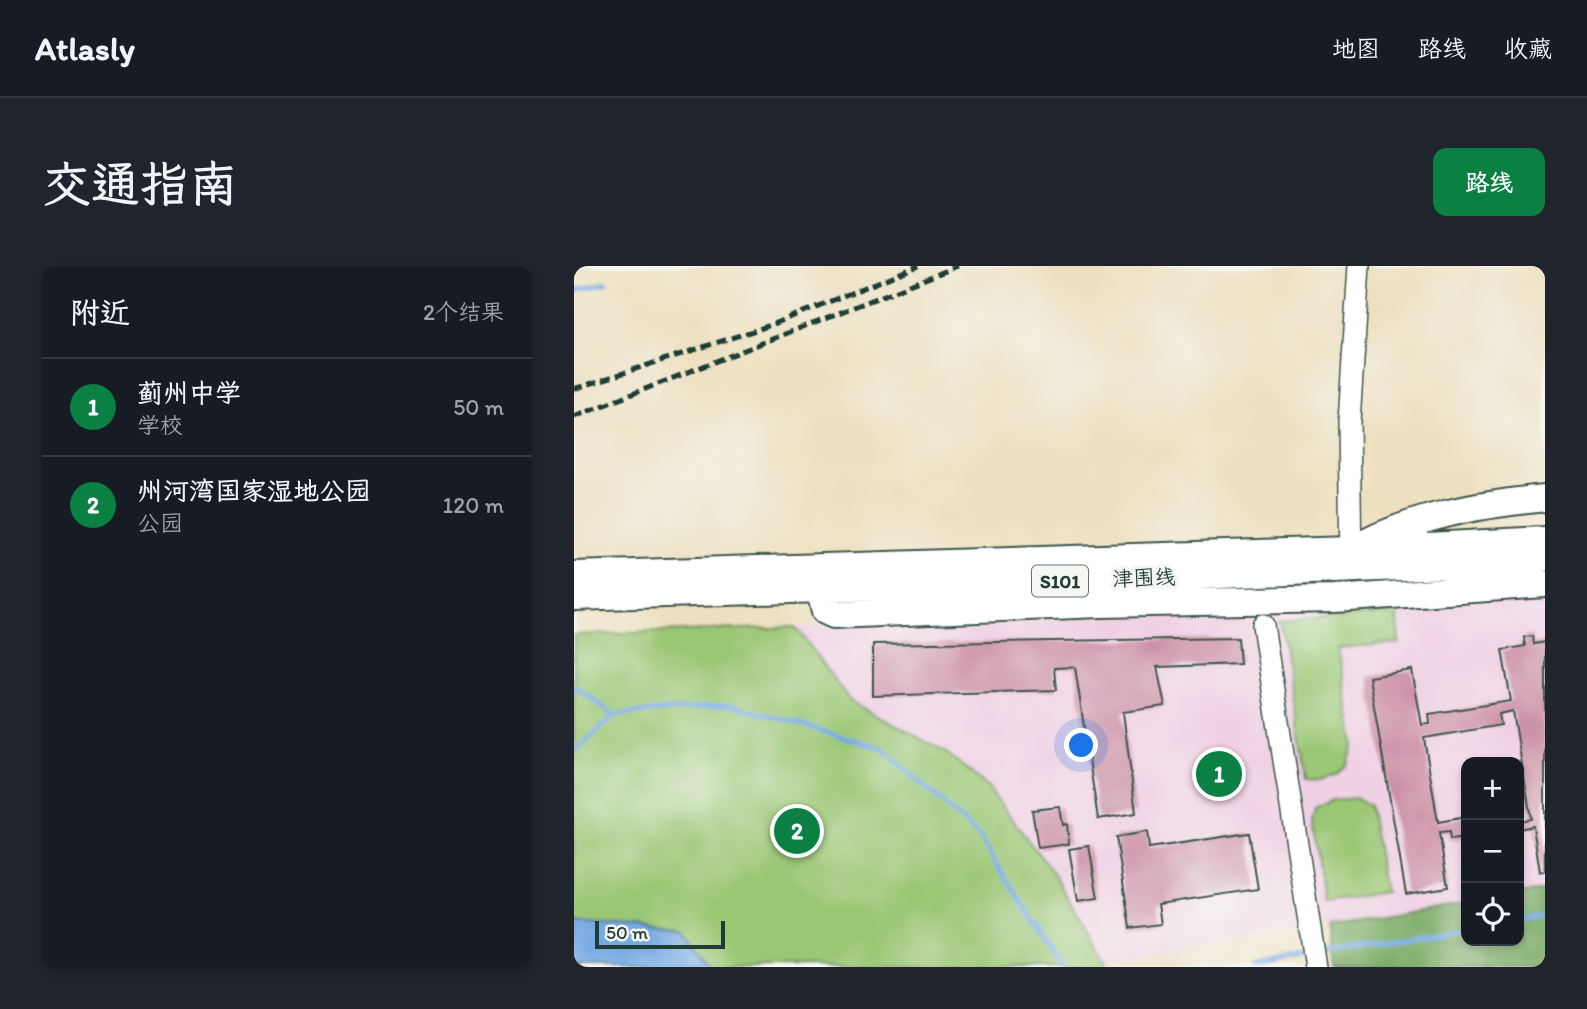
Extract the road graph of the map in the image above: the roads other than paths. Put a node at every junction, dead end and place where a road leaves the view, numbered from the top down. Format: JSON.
{"nodes":[{"id":1,"x":1360,"y":266,"type":"edge"},
{"id":2,"x":1545,"y":498,"type":"edge"},
{"id":3,"x":1545,"y":515,"type":"edge"},
{"id":4,"x":1545,"y":540,"type":"edge"},
{"id":5,"x":1545,"y":558,"type":"edge"},
{"id":6,"x":1350,"y":560,"type":"junction"},
{"id":7,"x":574,"y":575,"type":"edge"},
{"id":8,"x":1545,"y":584,"type":"edge"},
{"id":9,"x":820,"y":589,"type":"junction"},
{"id":10,"x":574,"y":597,"type":"edge"},
{"id":11,"x":1264,"y":625,"type":"dead end"},
{"id":12,"x":1316,"y":967,"type":"edge"}],
"edges":[{"from":1,"to":6,"type":"street"},
{"from":2,"to":6,"type":"main road"},
{"from":3,"to":6,"type":"main road"},
{"from":4,"to":6,"type":"main road","name":"津围线","number":"S101"},
{"from":5,"to":6,"type":"main road","name":"津围线","number":"S101"},
{"from":6,"to":7,"type":"main road","name":"津围线","number":"S101"},
{"from":6,"to":9,"type":"main road","name":"津围线","number":"S101"},
{"from":8,"to":9,"type":"main road"},
{"from":9,"to":10,"type":"main road","name":"津围线","number":"S101"},
{"from":11,"to":12,"type":"street"}]}
